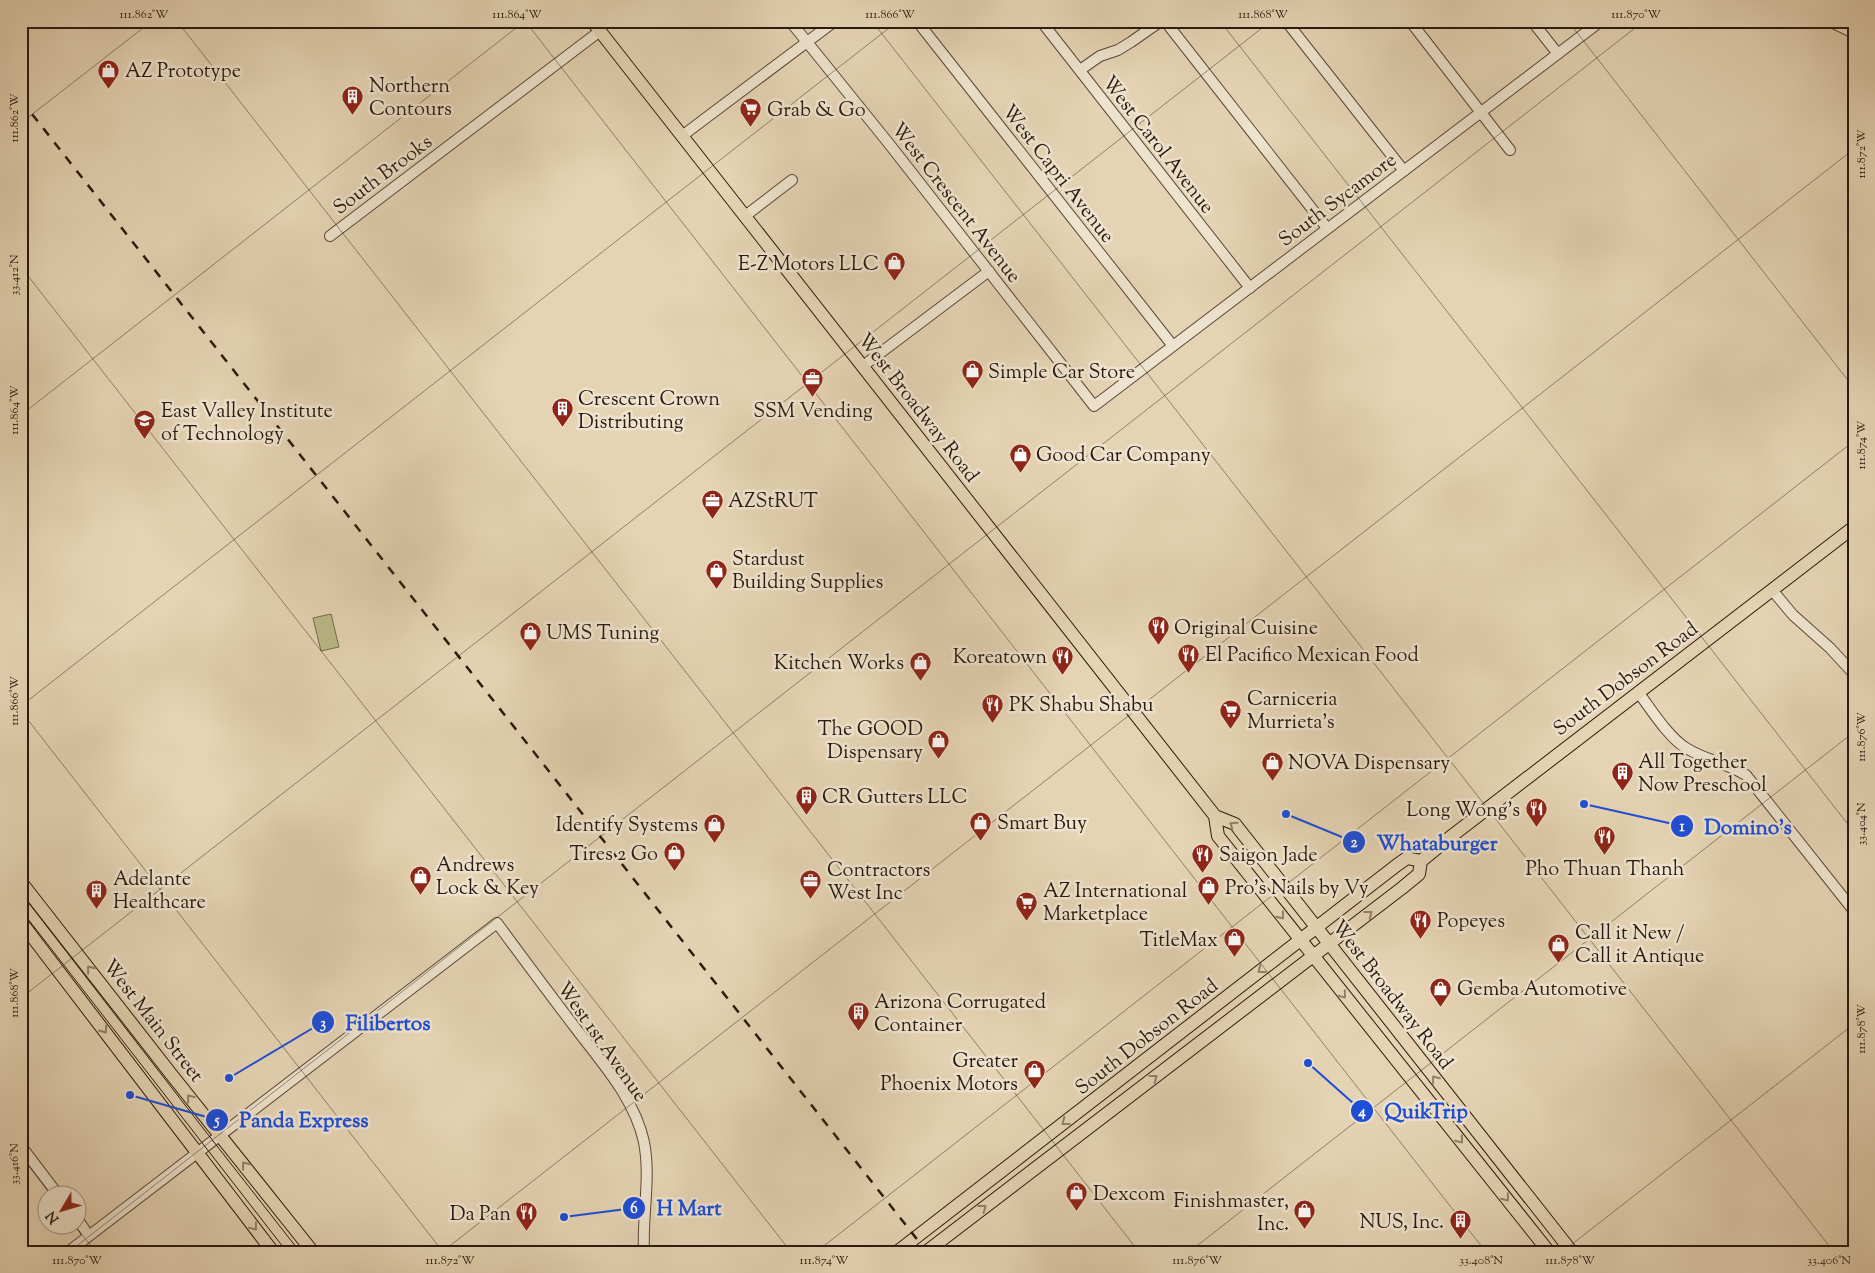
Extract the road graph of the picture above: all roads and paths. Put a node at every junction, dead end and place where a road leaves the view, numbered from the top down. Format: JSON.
{"nodes":[{"id":1,"x":790,"y":21,"type":"edge"},
{"id":2,"x":835,"y":21,"type":"edge"},
{"id":3,"x":917,"y":21,"type":"edge"},
{"id":4,"x":1042,"y":21,"type":"edge"},
{"id":5,"x":1161,"y":21,"type":"edge"},
{"id":6,"x":1165,"y":21,"type":"edge"},
{"id":7,"x":1286,"y":21,"type":"edge"},
{"id":8,"x":1410,"y":21,"type":"edge"},
{"id":9,"x":1532,"y":21,"type":"edge"},
{"id":10,"x":1601,"y":21,"type":"edge"},
{"id":11,"x":1829,"y":21,"type":"edge"},
{"id":12,"x":596,"y":26,"type":"edge"},
{"id":13,"x":1854,"y":33,"type":"edge"},
{"id":14,"x":807,"y":42,"type":"junction"},
{"id":15,"x":1558,"y":54,"type":"junction"},
{"id":16,"x":1080,"y":70,"type":"junction"},
{"id":17,"x":1482,"y":113,"type":"junction"},
{"id":18,"x":682,"y":136,"type":"junction"},
{"id":19,"x":1510,"y":150,"type":"dead end"},
{"id":20,"x":1404,"y":171,"type":"junction"},
{"id":21,"x":792,"y":180,"type":"dead end"},
{"id":22,"x":745,"y":216,"type":"junction"},
{"id":23,"x":1327,"y":228,"type":"junction"},
{"id":24,"x":330,"y":236,"type":"dead end"},
{"id":25,"x":989,"y":271,"type":"junction"},
{"id":26,"x":1250,"y":288,"type":"junction"},
{"id":27,"x":1173,"y":346,"type":"junction"},
{"id":28,"x":863,"y":366,"type":"junction"},
{"id":29,"x":1094,"y":406,"type":"joint"},
{"id":30,"x":1854,"y":527,"type":"edge"},
{"id":31,"x":1772,"y":590,"type":"junction"},
{"id":32,"x":1854,"y":674,"type":"edge"},
{"id":33,"x":1638,"y":692,"type":"junction"},
{"id":34,"x":1215,"y":816,"type":"junction"},
{"id":35,"x":1421,"y":861,"type":"junction"},
{"id":36,"x":21,"y":882,"type":"edge"},
{"id":37,"x":1854,"y":911,"type":"edge"},
{"id":38,"x":21,"y":922,"type":"edge"},
{"id":39,"x":1317,"y":927,"type":"junction"},
{"id":40,"x":1300,"y":940,"type":"junction"},
{"id":41,"x":1330,"y":943,"type":"junction"},
{"id":42,"x":1313,"y":957,"type":"junction"},
{"id":43,"x":221,"y":1135,"type":"junction"},
{"id":44,"x":21,"y":1146,"type":"edge"},
{"id":45,"x":197,"y":1153,"type":"junction"},
{"id":46,"x":51,"y":1186,"type":"edge"},
{"id":47,"x":89,"y":1236,"type":"joint"},
{"id":48,"x":68,"y":1252,"type":"edge"},
{"id":49,"x":273,"y":1252,"type":"edge"},
{"id":50,"x":313,"y":1252,"type":"edge"},
{"id":51,"x":644,"y":1252,"type":"edge"},
{"id":52,"x":896,"y":1252,"type":"edge"},
{"id":53,"x":926,"y":1252,"type":"edge"},
{"id":54,"x":1548,"y":1252,"type":"edge"},
{"id":55,"x":1572,"y":1252,"type":"edge"}],
"edges":[{"from":1,"to":14,"type":"street","name":"West Crescent Avenue"},
{"from":2,"to":14,"type":"street"},
{"from":3,"to":27,"type":"street","name":"West Capri Avenue"},
{"from":4,"to":16,"type":"street","name":"West Carol Avenue"},
{"from":5,"to":16,"type":"street"},
{"from":6,"to":23,"type":"street"},
{"from":7,"to":20,"type":"street"},
{"from":8,"to":17,"type":"street"},
{"from":9,"to":15,"type":"street"},
{"from":10,"to":15,"type":"street","name":"South Sycamore"},
{"from":11,"to":13,"type":"street"},
{"from":12,"to":18,"type":"main road","name":"West Broadway Road"},
{"from":12,"to":24,"type":"street","name":"South Brooks"},
{"from":14,"to":18,"type":"street"},
{"from":14,"to":25,"type":"street","name":"West Crescent Avenue"},
{"from":15,"to":17,"type":"street","name":"South Sycamore"},
{"from":16,"to":26,"type":"street","name":"West Carol Avenue"},
{"from":17,"to":19,"type":"street"},
{"from":17,"to":20,"type":"street","name":"South Sycamore"},
{"from":18,"to":22,"type":"main road","name":"West Broadway Road"},
{"from":20,"to":23,"type":"street","name":"South Sycamore"},
{"from":21,"to":22,"type":"street"},
{"from":22,"to":28,"type":"main road","name":"West Broadway Road"},
{"from":23,"to":26,"type":"street","name":"South Sycamore"},
{"from":25,"to":28,"type":"street"},
{"from":25,"to":29,"type":"street","name":"West Crescent Avenue"},
{"from":26,"to":27,"type":"street","name":"South Sycamore"},
{"from":27,"to":29,"type":"street","name":"South Sycamore"},
{"from":28,"to":34,"type":"main road","name":"West Broadway Road"},
{"from":30,"to":31,"type":"main road","name":"South Dobson Road"},
{"from":31,"to":32,"type":"street"},
{"from":31,"to":33,"type":"main road","name":"South Dobson Road"},
{"from":33,"to":35,"type":"main road","name":"South Dobson Road"},
{"from":33,"to":37,"type":"street"},
{"from":39,"to":34,"type":"main road","name":"West Broadway Road","one_way":true},
{"from":34,"to":40,"type":"main road","name":"West Broadway Road","one_way":true},
{"from":35,"to":39,"type":"main road","name":"South Dobson Road"},
{"from":41,"to":35,"type":"main road","name":"South Dobson Road","one_way":true},
{"from":43,"to":36,"type":"main road","name":"West Main Street","one_way":true},
{"from":38,"to":45,"type":"main road","one_way":true},
{"from":39,"to":40,"type":"main road","name":"South Dobson Road"},
{"from":39,"to":41,"type":"main road","name":"West Broadway Road"},
{"from":40,"to":42,"type":"main road","name":"West Broadway Road"},
{"from":40,"to":52,"type":"main road","name":"South Dobson Road","one_way":true},
{"from":41,"to":42,"type":"main road","name":"South Dobson Road"},
{"from":55,"to":41,"type":"main road","name":"West Broadway Road","one_way":true},
{"from":53,"to":42,"type":"main road","name":"South Dobson Road","one_way":true},
{"from":42,"to":54,"type":"main road","name":"West Broadway Road","one_way":true},
{"from":43,"to":45,"type":"street"},
{"from":50,"to":43,"type":"main road","name":"West Main Street","one_way":true},
{"from":43,"to":51,"type":"street","name":"West 1st Avenue"},
{"from":44,"to":46,"type":"street"},
{"from":45,"to":47,"type":"street"},
{"from":45,"to":49,"type":"main road","one_way":true},
{"from":47,"to":48,"type":"street"}]}
